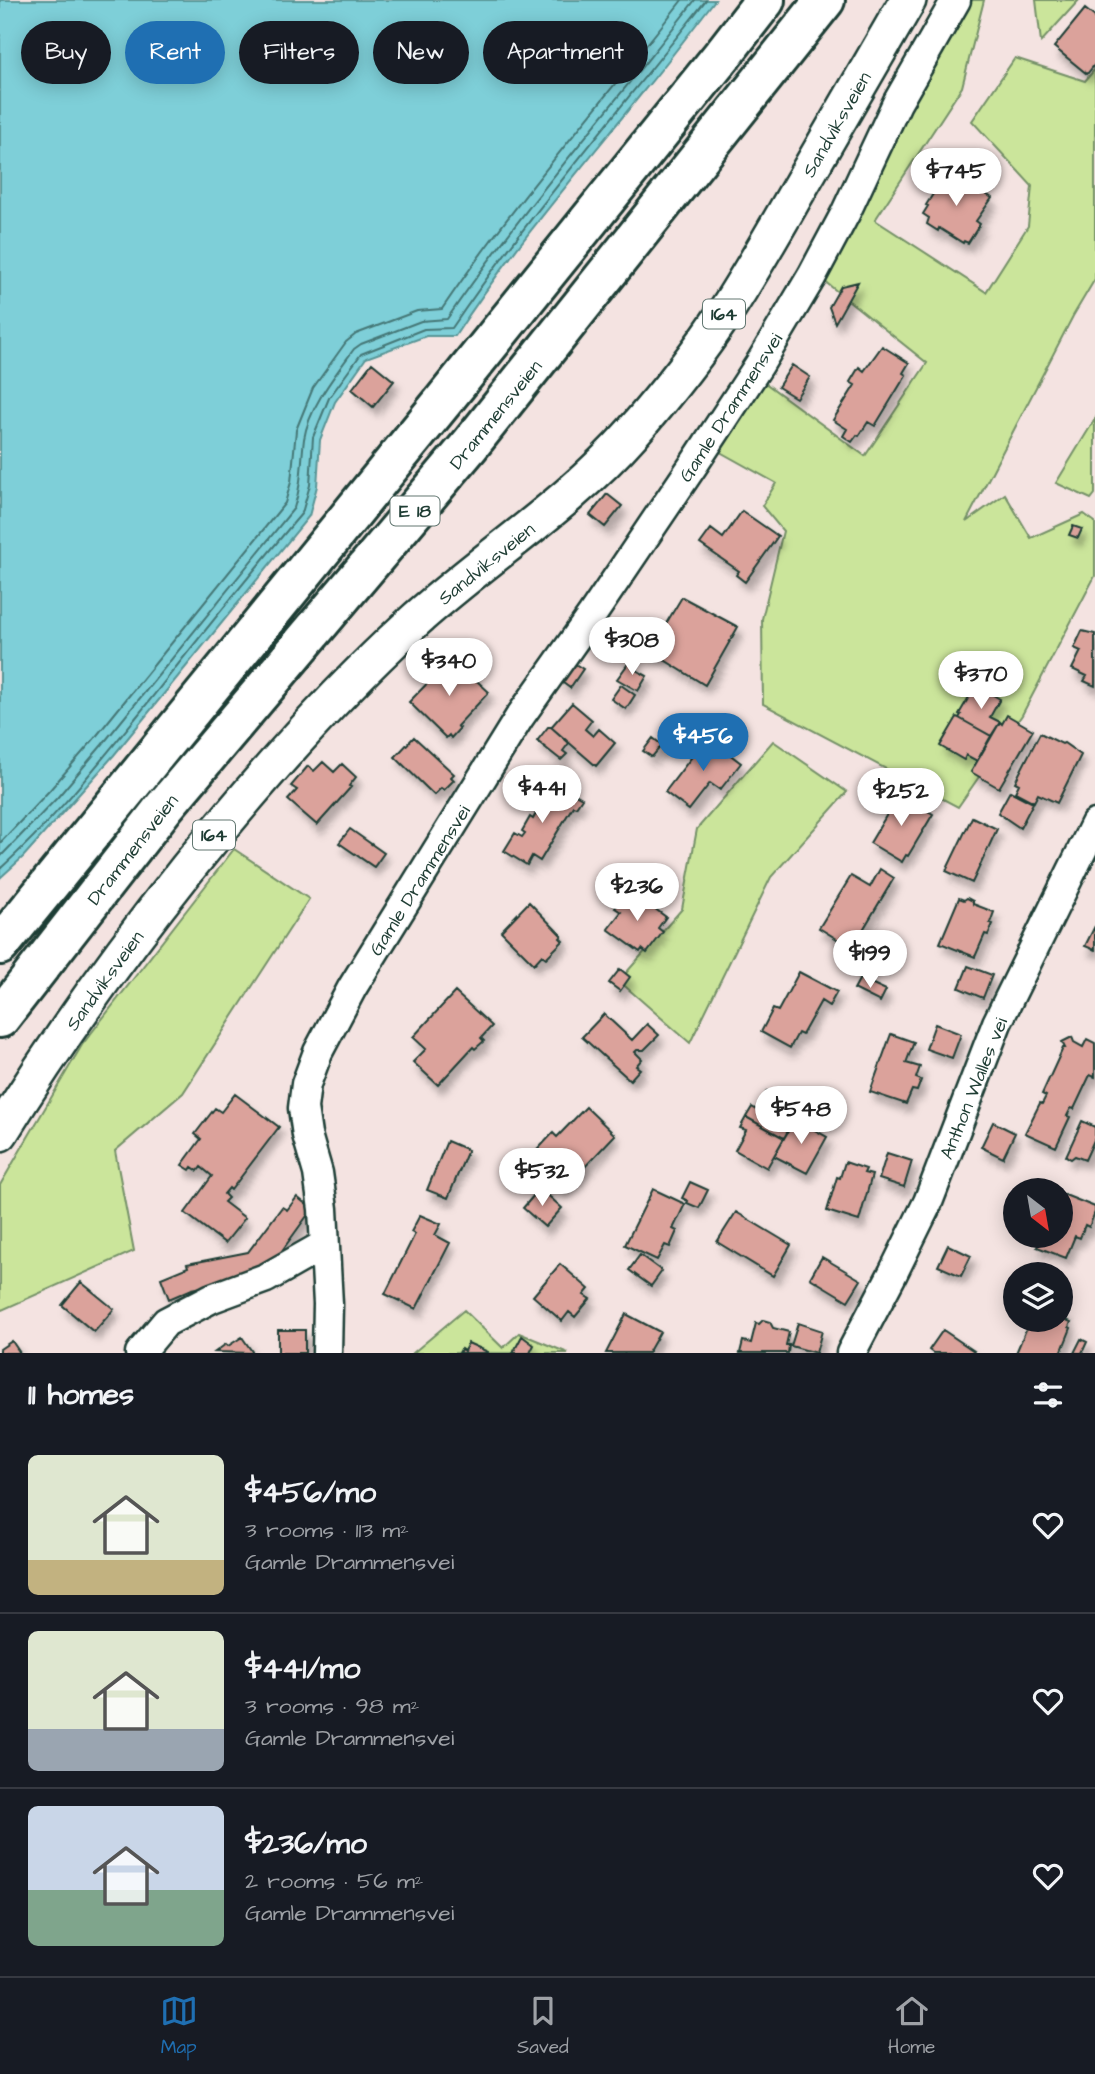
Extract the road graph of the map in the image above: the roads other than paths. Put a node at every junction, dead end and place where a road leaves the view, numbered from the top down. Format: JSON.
{"nodes":[{"id":1,"x":765,"y":0,"type":"edge"},
{"id":2,"x":825,"y":0,"type":"edge"},
{"id":3,"x":908,"y":0,"type":"edge"},
{"id":4,"x":956,"y":0,"type":"edge"},
{"id":5,"x":1095,"y":824,"type":"edge"},
{"id":6,"x":0,"y":945,"type":"edge"},
{"id":7,"x":0,"y":1018,"type":"edge"},
{"id":8,"x":0,"y":1133,"type":"edge"},
{"id":9,"x":324,"y":1245,"type":"junction"},
{"id":10,"x":139,"y":1353,"type":"edge"},
{"id":11,"x":327,"y":1353,"type":"edge"},
{"id":12,"x":851,"y":1353,"type":"edge"}],
"edges":[{"from":1,"to":6,"type":"highway","number":"E 18"},
{"from":2,"to":7,"type":"highway","name":"Drammensveien","number":"E 18"},
{"from":3,"to":8,"type":"main road","name":"Sandviksveien","number":"164"},
{"from":4,"to":9,"type":"street","name":"Gamle Drammensvei"},
{"from":5,"to":12,"type":"street","name":"Anthon Walles vei"},
{"from":9,"to":10,"type":"street"},
{"from":9,"to":11,"type":"street","name":"Gamle Drammensvei"}]}
